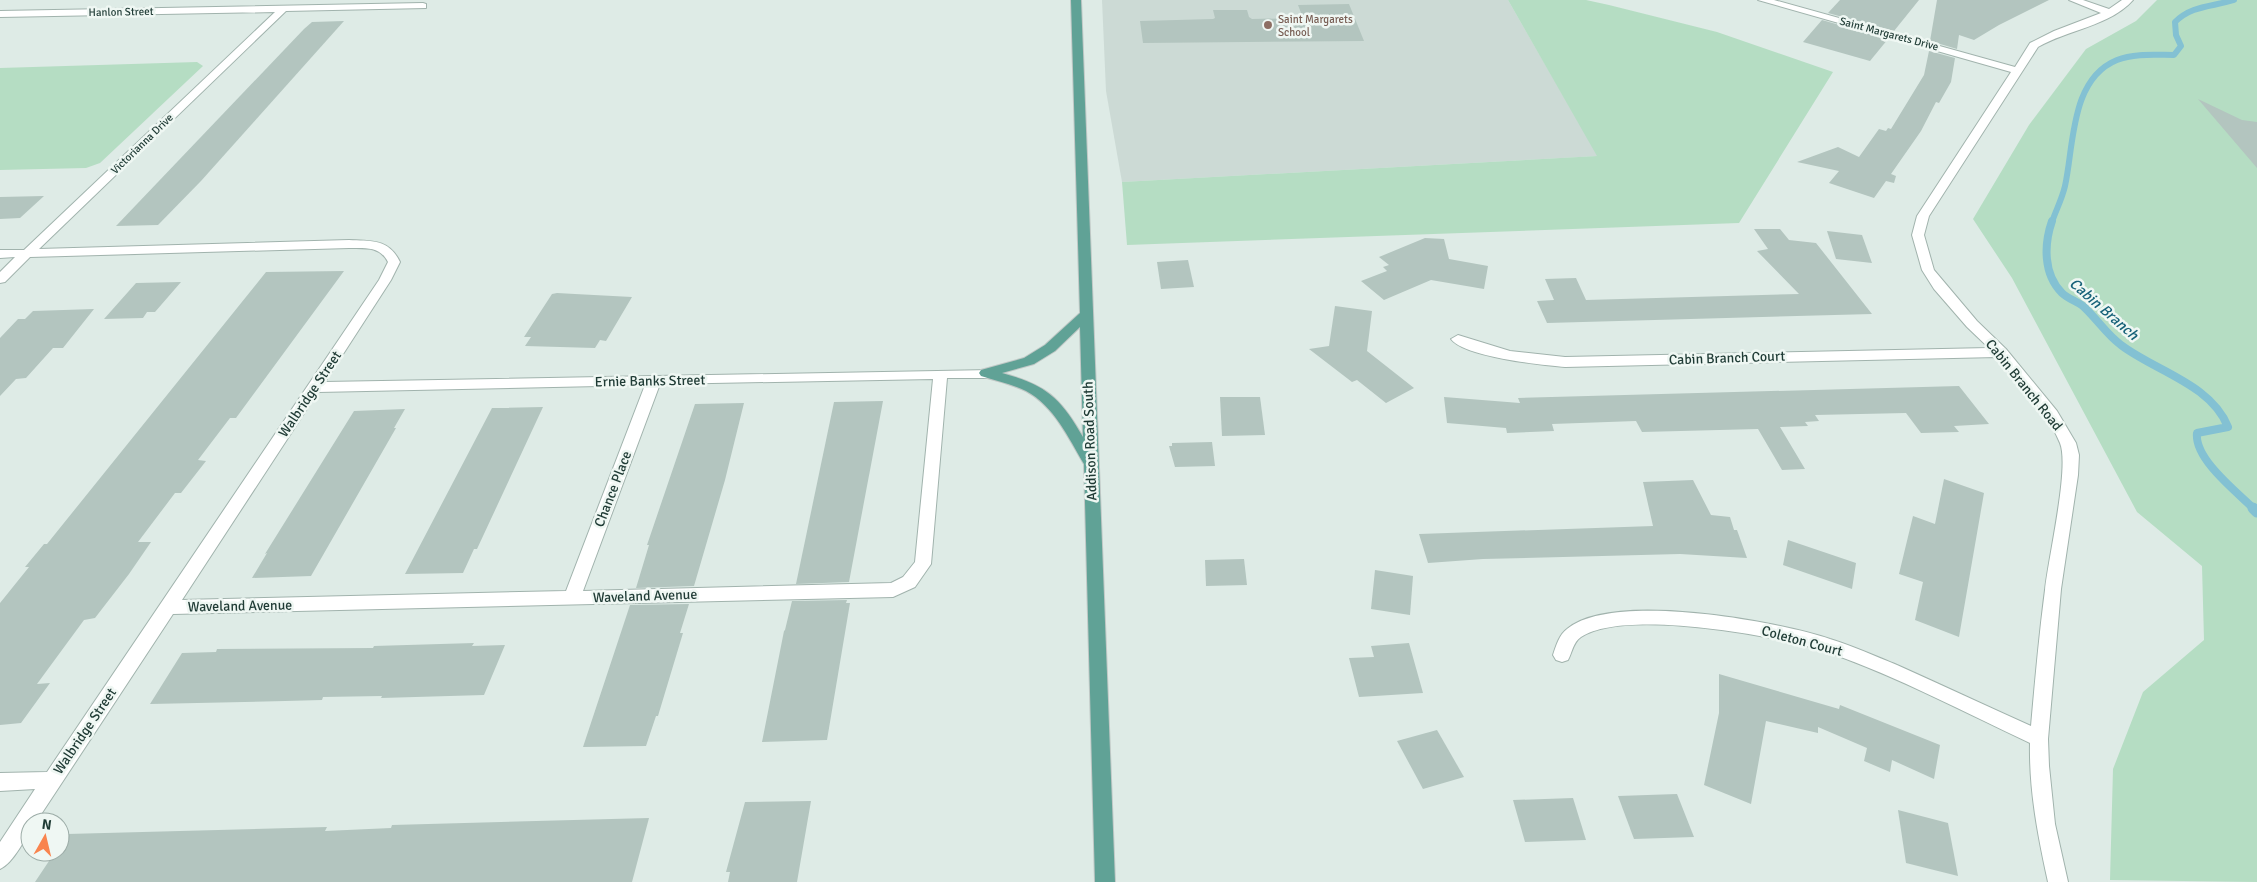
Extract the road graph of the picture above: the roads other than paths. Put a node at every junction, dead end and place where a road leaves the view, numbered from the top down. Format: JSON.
{"nodes":[{"id":1,"x":1076,"y":0,"type":"edge"},
{"id":2,"x":1763,"y":0,"type":"edge"},
{"id":3,"x":2074,"y":0,"type":"edge"},
{"id":4,"x":2128,"y":0,"type":"edge"},
{"id":5,"x":422,"y":6,"type":"dead end"},
{"id":6,"x":284,"y":8,"type":"junction"},
{"id":7,"x":2110,"y":13,"type":"junction"},
{"id":8,"x":0,"y":14,"type":"edge"},
{"id":9,"x":2016,"y":70,"type":"junction"},
{"id":10,"x":27,"y":253,"type":"junction"},
{"id":11,"x":0,"y":254,"type":"edge"},
{"id":12,"x":0,"y":279,"type":"edge"},
{"id":13,"x":1085,"y":315,"type":"junction"},
{"id":14,"x":1458,"y":339,"type":"dead end"},
{"id":15,"x":2000,"y":352,"type":"junction"},
{"id":16,"x":986,"y":373,"type":"junction"},
{"id":17,"x":940,"y":375,"type":"junction"},
{"id":18,"x":654,"y":380,"type":"junction"},
{"id":19,"x":314,"y":387,"type":"junction"},
{"id":20,"x":1091,"y":465,"type":"junction"},
{"id":21,"x":572,"y":598,"type":"junction"},
{"id":22,"x":166,"y":607,"type":"junction"},
{"id":23,"x":1562,"y":655,"type":"dead end"},
{"id":24,"x":2039,"y":738,"type":"junction"},
{"id":25,"x":52,"y":780,"type":"junction"},
{"id":26,"x":0,"y":782,"type":"edge"},
{"id":27,"x":0,"y":858,"type":"edge"},
{"id":28,"x":1104,"y":882,"type":"edge"},
{"id":29,"x":2058,"y":882,"type":"edge"}],
"edges":[{"from":1,"to":13,"type":"main road","name":"Addison Road South"},
{"from":2,"to":9,"type":"street","name":"Saint Margarets Drive"},
{"from":3,"to":7,"type":"street"},
{"from":4,"to":7,"type":"street","name":"Cabin Branch Road"},
{"from":5,"to":6,"type":"street","name":"Hanlon Street"},
{"from":6,"to":8,"type":"street","name":"Hanlon Street"},
{"from":6,"to":10,"type":"street","name":"Victorianna Drive"},
{"from":7,"to":9,"type":"street","name":"Cabin Branch Road"},
{"from":9,"to":15,"type":"street","name":"Cabin Branch Road"},
{"from":10,"to":11,"type":"street","name":"Walbridge Street"},
{"from":10,"to":12,"type":"street","name":"Victorianna Drive"},
{"from":10,"to":19,"type":"street","name":"Walbridge Street"},
{"from":13,"to":16,"type":"main road"},
{"from":13,"to":20,"type":"main road","name":"Addison Road South"},
{"from":14,"to":15,"type":"street","name":"Cabin Branch Court"},
{"from":15,"to":24,"type":"street","name":"Cabin Branch Road"},
{"from":16,"to":17,"type":"street","name":"Ernie Banks Street"},
{"from":16,"to":20,"type":"main road"},
{"from":17,"to":18,"type":"street","name":"Ernie Banks Street"},
{"from":17,"to":21,"type":"street","name":"Waveland Avenue"},
{"from":18,"to":19,"type":"street","name":"Ernie Banks Street"},
{"from":18,"to":21,"type":"street","name":"Chance Place"},
{"from":19,"to":22,"type":"street","name":"Walbridge Street"},
{"from":20,"to":28,"type":"main road","name":"Addison Road South"},
{"from":21,"to":22,"type":"street","name":"Waveland Avenue"},
{"from":22,"to":25,"type":"street","name":"Walbridge Street"},
{"from":23,"to":24,"type":"street","name":"Coleton Court"},
{"from":24,"to":29,"type":"street","name":"Cabin Branch Road"},
{"from":25,"to":26,"type":"street"},
{"from":25,"to":27,"type":"street","name":"Walbridge Street"}]}
